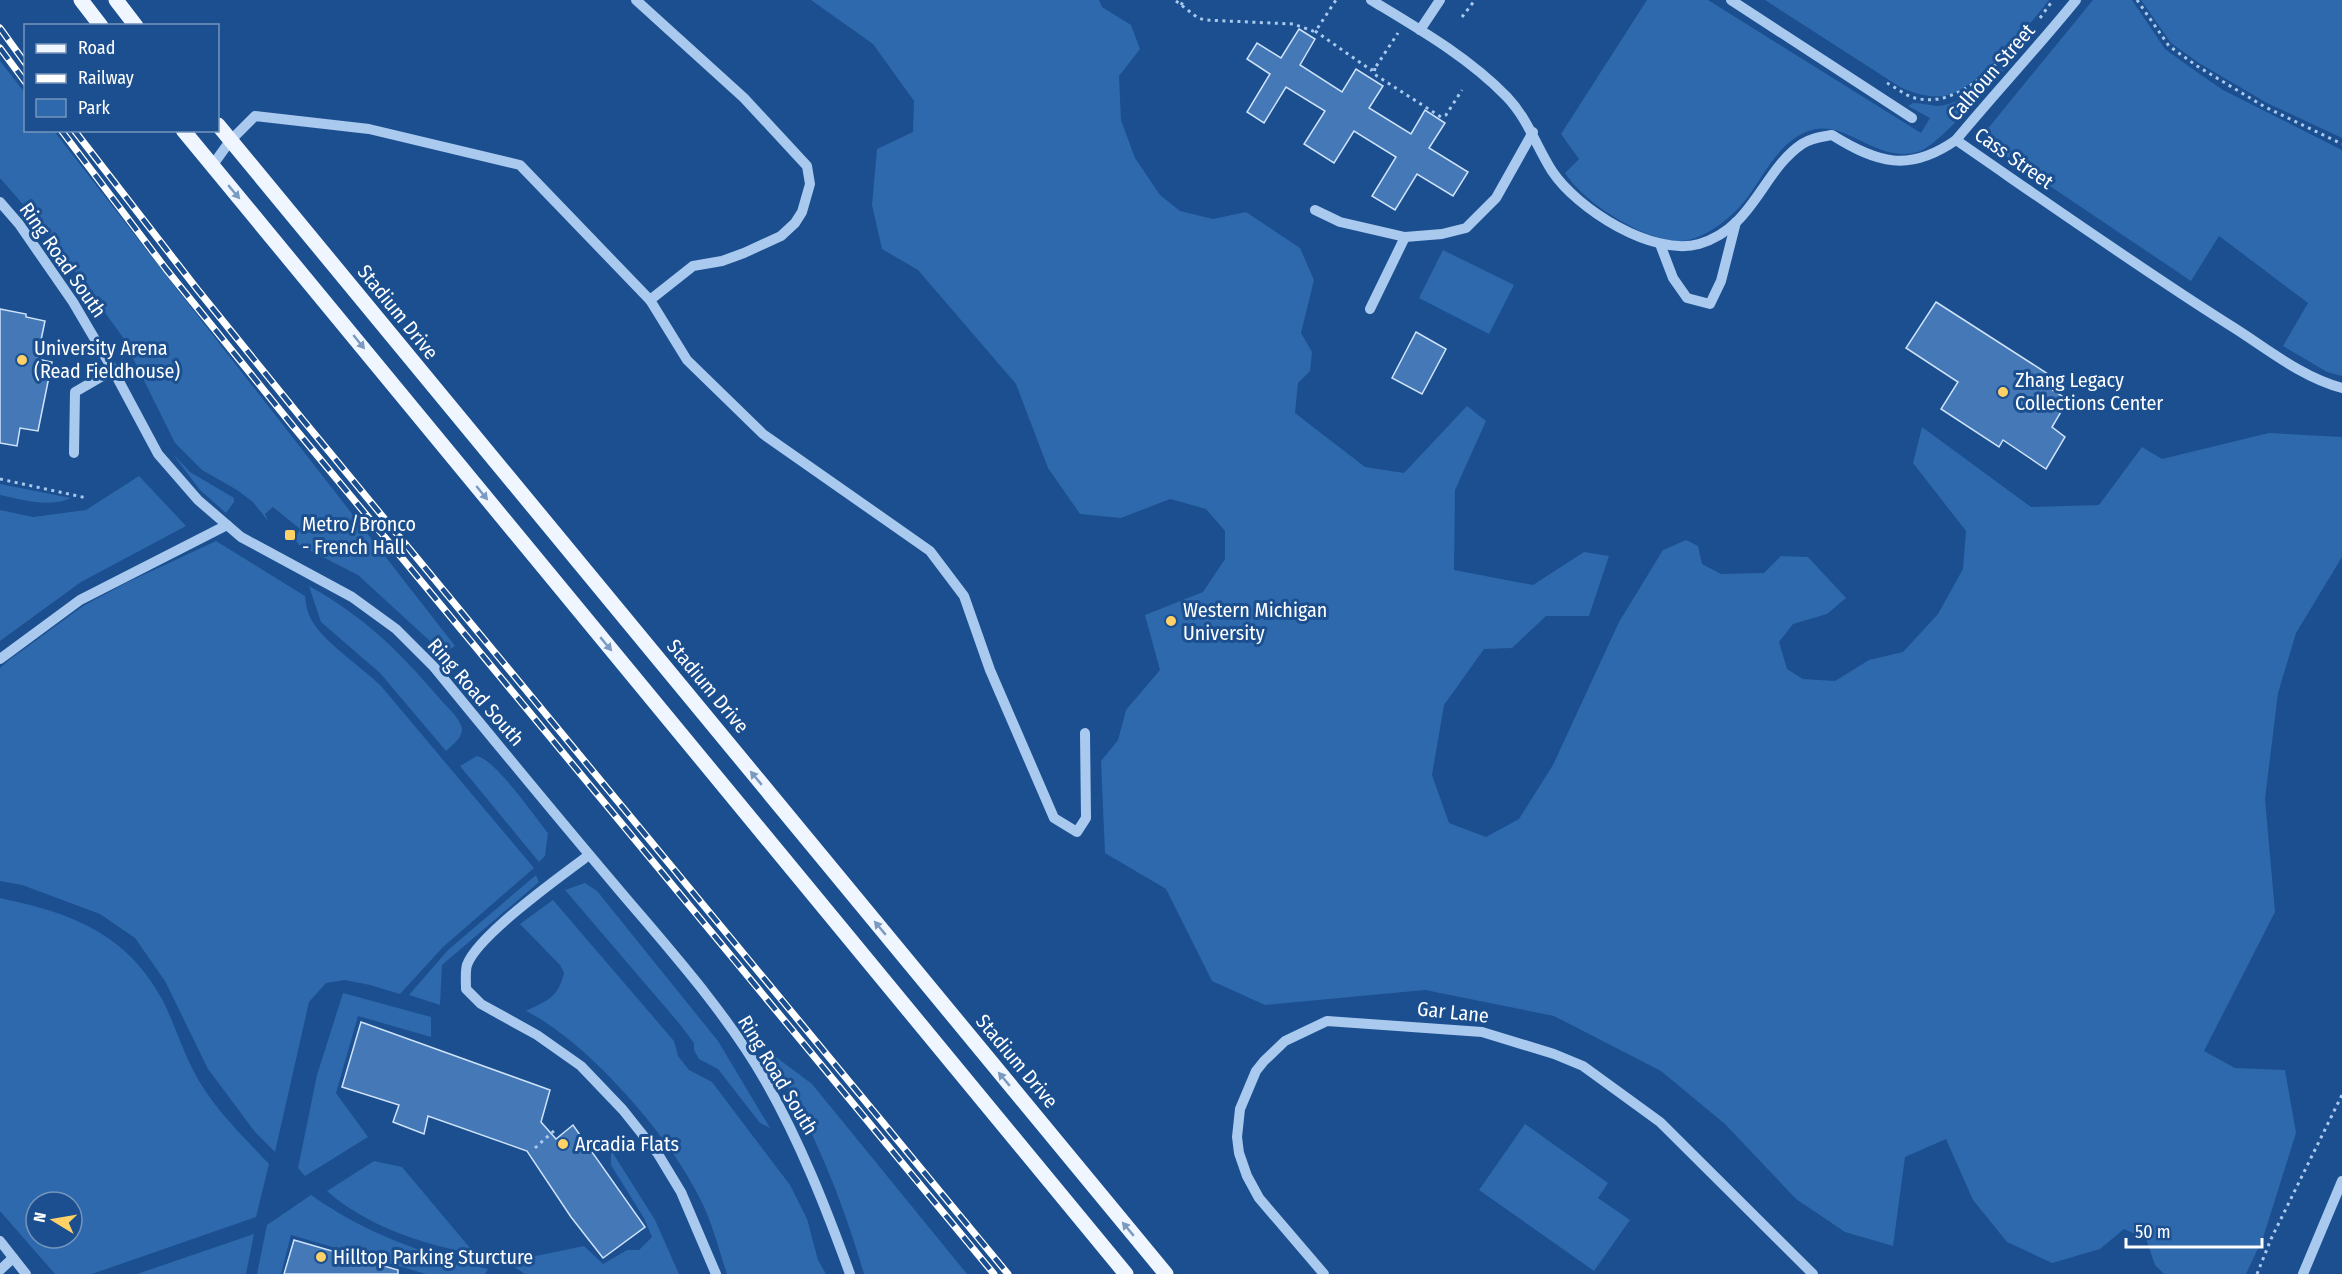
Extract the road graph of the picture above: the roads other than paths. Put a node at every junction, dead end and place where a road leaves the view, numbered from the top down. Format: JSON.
{"nodes":[{"id":1,"x":81,"y":0,"type":"edge"},
{"id":2,"x":116,"y":0,"type":"edge"},
{"id":3,"x":636,"y":0,"type":"edge"},
{"id":4,"x":1371,"y":0,"type":"edge"},
{"id":5,"x":1440,"y":0,"type":"edge"},
{"id":6,"x":2076,"y":0,"type":"edge"},
{"id":7,"x":1734,"y":2,"type":"edge"},
{"id":8,"x":99,"y":24,"type":"edge"},
{"id":9,"x":134,"y":24,"type":"edge"},
{"id":10,"x":1420,"y":30,"type":"junction"},
{"id":11,"x":1912,"y":118,"type":"dead end"},
{"id":12,"x":219,"y":126,"type":"edge"},
{"id":13,"x":185,"y":132,"type":"edge"},
{"id":14,"x":1533,"y":132,"type":"junction"},
{"id":15,"x":1956,"y":140,"type":"junction"},
{"id":16,"x":230,"y":141,"type":"junction"},
{"id":17,"x":212,"y":166,"type":"junction"},
{"id":18,"x":0,"y":202,"type":"edge"},
{"id":19,"x":1316,"y":210,"type":"dead end"},
{"id":20,"x":1736,"y":221,"type":"junction"},
{"id":21,"x":1405,"y":237,"type":"junction"},
{"id":22,"x":1660,"y":244,"type":"junction"},
{"id":23,"x":650,"y":300,"type":"junction"},
{"id":24,"x":1370,"y":309,"type":"dead end"},
{"id":25,"x":113,"y":370,"type":"junction"},
{"id":26,"x":2342,"y":388,"type":"edge"},
{"id":27,"x":74,"y":453,"type":"dead end"},
{"id":28,"x":227,"y":525,"type":"junction"},
{"id":29,"x":0,"y":659,"type":"edge"},
{"id":30,"x":1085,"y":733,"type":"dead end"},
{"id":31,"x":589,"y":855,"type":"junction"},
{"id":32,"x":2342,"y":1180,"type":"edge"},
{"id":33,"x":0,"y":1241,"type":"edge"},
{"id":34,"x":13,"y":1258,"type":"junction"},
{"id":35,"x":0,"y":1270,"type":"edge"},
{"id":36,"x":26,"y":1274,"type":"edge"},
{"id":37,"x":716,"y":1274,"type":"edge"},
{"id":38,"x":850,"y":1274,"type":"edge"},
{"id":39,"x":1126,"y":1274,"type":"edge"},
{"id":40,"x":1166,"y":1274,"type":"edge"},
{"id":41,"x":1324,"y":1274,"type":"edge"},
{"id":42,"x":1813,"y":1274,"type":"edge"},
{"id":43,"x":2303,"y":1274,"type":"edge"}],
"edges":[{"from":1,"to":8,"type":"main road"},
{"from":2,"to":9,"type":"main road"},
{"from":3,"to":23,"type":"street"},
{"from":4,"to":10,"type":"street","name":"Cass Street"},
{"from":5,"to":10,"type":"street"},
{"from":6,"to":15,"type":"street","name":"Calhoun Street"},
{"from":7,"to":11,"type":"street"},
{"from":10,"to":14,"type":"street","name":"Cass Street"},
{"from":12,"to":16,"type":"main road","name":"Stadium Drive"},
{"from":13,"to":17,"type":"main road"},
{"from":14,"to":21,"type":"street"},
{"from":14,"to":22,"type":"street","name":"Cass Street"},
{"from":15,"to":20,"type":"street","name":"Cass Street"},
{"from":15,"to":26,"type":"street","name":"Cass Street"},
{"from":16,"to":17,"type":"street"},
{"from":16,"to":23,"type":"street"},
{"from":40,"to":16,"type":"main road","name":"Stadium Drive","one_way":true},
{"from":17,"to":39,"type":"main road","one_way":true},
{"from":18,"to":25,"type":"street","name":"Ring Road South"},
{"from":19,"to":21,"type":"street"},
{"from":20,"to":22,"type":"street","name":"Cass Street"},
{"from":20,"to":22,"type":"street"},
{"from":21,"to":24,"type":"street"},
{"from":23,"to":30,"type":"street"},
{"from":25,"to":27,"type":"street"},
{"from":25,"to":28,"type":"street","name":"Ring Road South"},
{"from":28,"to":29,"type":"street"},
{"from":28,"to":31,"type":"street","name":"Ring Road South"},
{"from":31,"to":37,"type":"street"},
{"from":31,"to":38,"type":"street","name":"Ring Road South"},
{"from":32,"to":43,"type":"street"},
{"from":33,"to":34,"type":"street"},
{"from":34,"to":35,"type":"street"},
{"from":34,"to":36,"type":"street"},
{"from":41,"to":42,"type":"street","name":"Gar Lane"}]}
